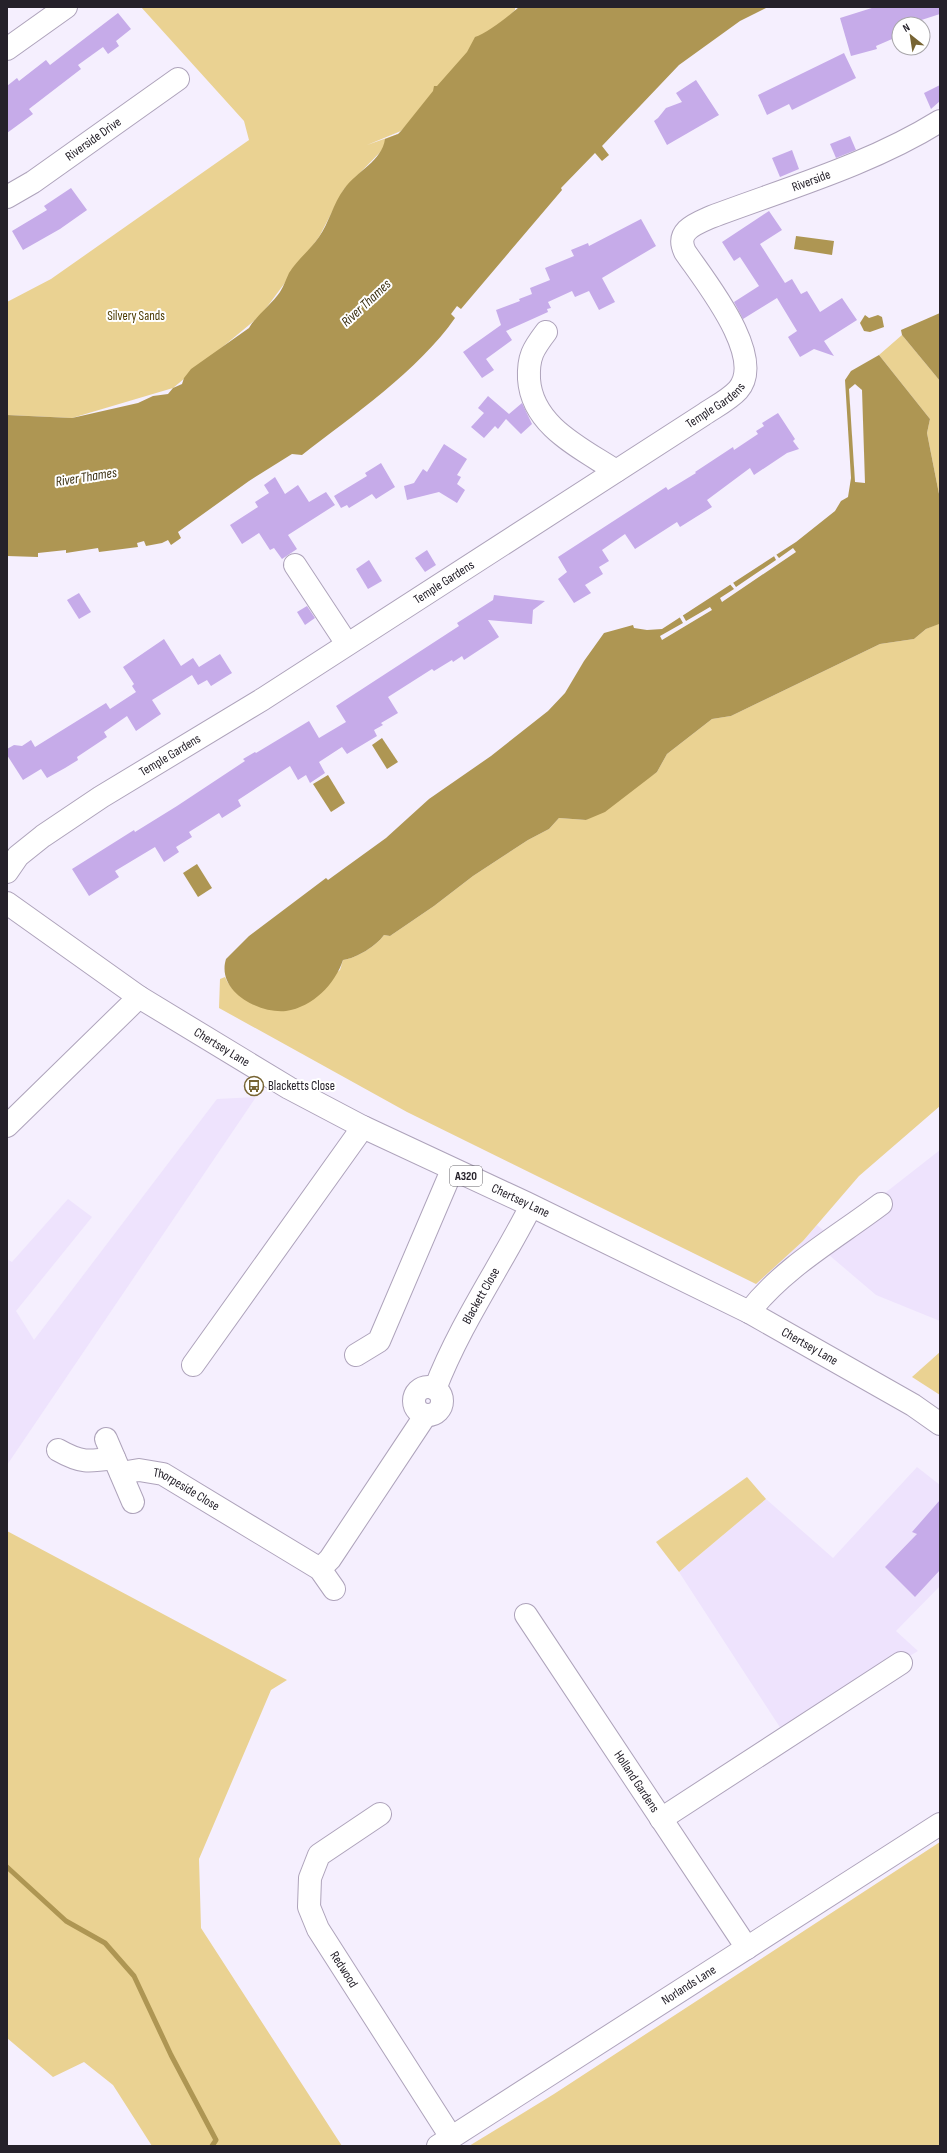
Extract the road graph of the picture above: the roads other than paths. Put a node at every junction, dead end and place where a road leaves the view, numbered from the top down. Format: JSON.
{"nodes":[{"id":1,"x":66,"y":7,"type":"edge"},
{"id":2,"x":7,"y":49,"type":"edge"},
{"id":3,"x":178,"y":79,"type":"dead end"},
{"id":4,"x":940,"y":121,"type":"edge"},
{"id":5,"x":7,"y":197,"type":"edge"},
{"id":6,"x":682,"y":236,"type":"joint"},
{"id":7,"x":546,"y":332,"type":"dead end"},
{"id":8,"x":616,"y":471,"type":"junction"},
{"id":9,"x":294,"y":565,"type":"dead end"},
{"id":10,"x":348,"y":644,"type":"junction"},
{"id":11,"x":7,"y":872,"type":"edge"},
{"id":12,"x":7,"y":903,"type":"edge"},
{"id":13,"x":139,"y":997,"type":"junction"},
{"id":14,"x":7,"y":1126,"type":"edge"},
{"id":15,"x":363,"y":1127,"type":"junction"},
{"id":16,"x":452,"y":1170,"type":"junction"},
{"id":17,"x":881,"y":1204,"type":"dead end"},
{"id":18,"x":531,"y":1206,"type":"junction"},
{"id":19,"x":825,"y":1230,"type":"dead end"},
{"id":20,"x":796,"y":1266,"type":"junction"},
{"id":21,"x":749,"y":1312,"type":"junction"},
{"id":22,"x":356,"y":1355,"type":"dead end"},
{"id":23,"x":193,"y":1365,"type":"dead end"},
{"id":24,"x":940,"y":1424,"type":"edge"},
{"id":25,"x":58,"y":1450,"type":"dead end"},
{"id":26,"x":114,"y":1456,"type":"junction"},
{"id":27,"x":134,"y":1502,"type":"dead end"},
{"id":28,"x":320,"y":1569,"type":"junction"},
{"id":29,"x":334,"y":1589,"type":"dead end"},
{"id":30,"x":526,"y":1615,"type":"dead end"},
{"id":31,"x":901,"y":1663,"type":"dead end"},
{"id":32,"x":380,"y":1814,"type":"dead end"},
{"id":33,"x":661,"y":1819,"type":"junction"},
{"id":34,"x":940,"y":1824,"type":"edge"},
{"id":35,"x":747,"y":1948,"type":"junction"},
{"id":36,"x":444,"y":2142,"type":"edge"}],
"edges":[{"from":1,"to":2,"type":"street"},
{"from":3,"to":5,"type":"street","name":"Riverside Drive"},
{"from":4,"to":6,"type":"street","name":"Riverside"},
{"from":6,"to":8,"type":"street","name":"Temple Gardens"},
{"from":7,"to":8,"type":"street"},
{"from":8,"to":10,"type":"street","name":"Temple Gardens"},
{"from":9,"to":10,"type":"street"},
{"from":10,"to":11,"type":"street","name":"Temple Gardens"},
{"from":12,"to":13,"type":"street","name":"Chertsey Lane","number":"A320"},
{"from":13,"to":14,"type":"street"},
{"from":13,"to":15,"type":"street","name":"Chertsey Lane","number":"A320"},
{"from":15,"to":16,"type":"street","name":"Chertsey Lane","number":"A320"},
{"from":15,"to":23,"type":"street"},
{"from":16,"to":18,"type":"street","name":"Chertsey Lane","number":"A320"},
{"from":16,"to":22,"type":"street"},
{"from":17,"to":20,"type":"street"},
{"from":18,"to":21,"type":"street","name":"Chertsey Lane","number":"A320"},
{"from":18,"to":28,"type":"street","name":"Blackett Close"},
{"from":19,"to":20,"type":"street"},
{"from":20,"to":21,"type":"street"},
{"from":21,"to":24,"type":"street","name":"Chertsey Lane","number":"A320"},
{"from":25,"to":26,"type":"street","name":"Thorpeside Close"},
{"from":26,"to":27,"type":"street"},
{"from":26,"to":28,"type":"street","name":"Thorpeside Close"},
{"from":28,"to":29,"type":"street"},
{"from":30,"to":33,"type":"street","name":"Holland Gardens"},
{"from":31,"to":33,"type":"street"},
{"from":32,"to":36,"type":"street","name":"Redwood"},
{"from":33,"to":35,"type":"street","name":"Holland Gardens"},
{"from":34,"to":35,"type":"street","name":"Norlands Lane"},
{"from":35,"to":36,"type":"street","name":"Norlands Lane"}]}
